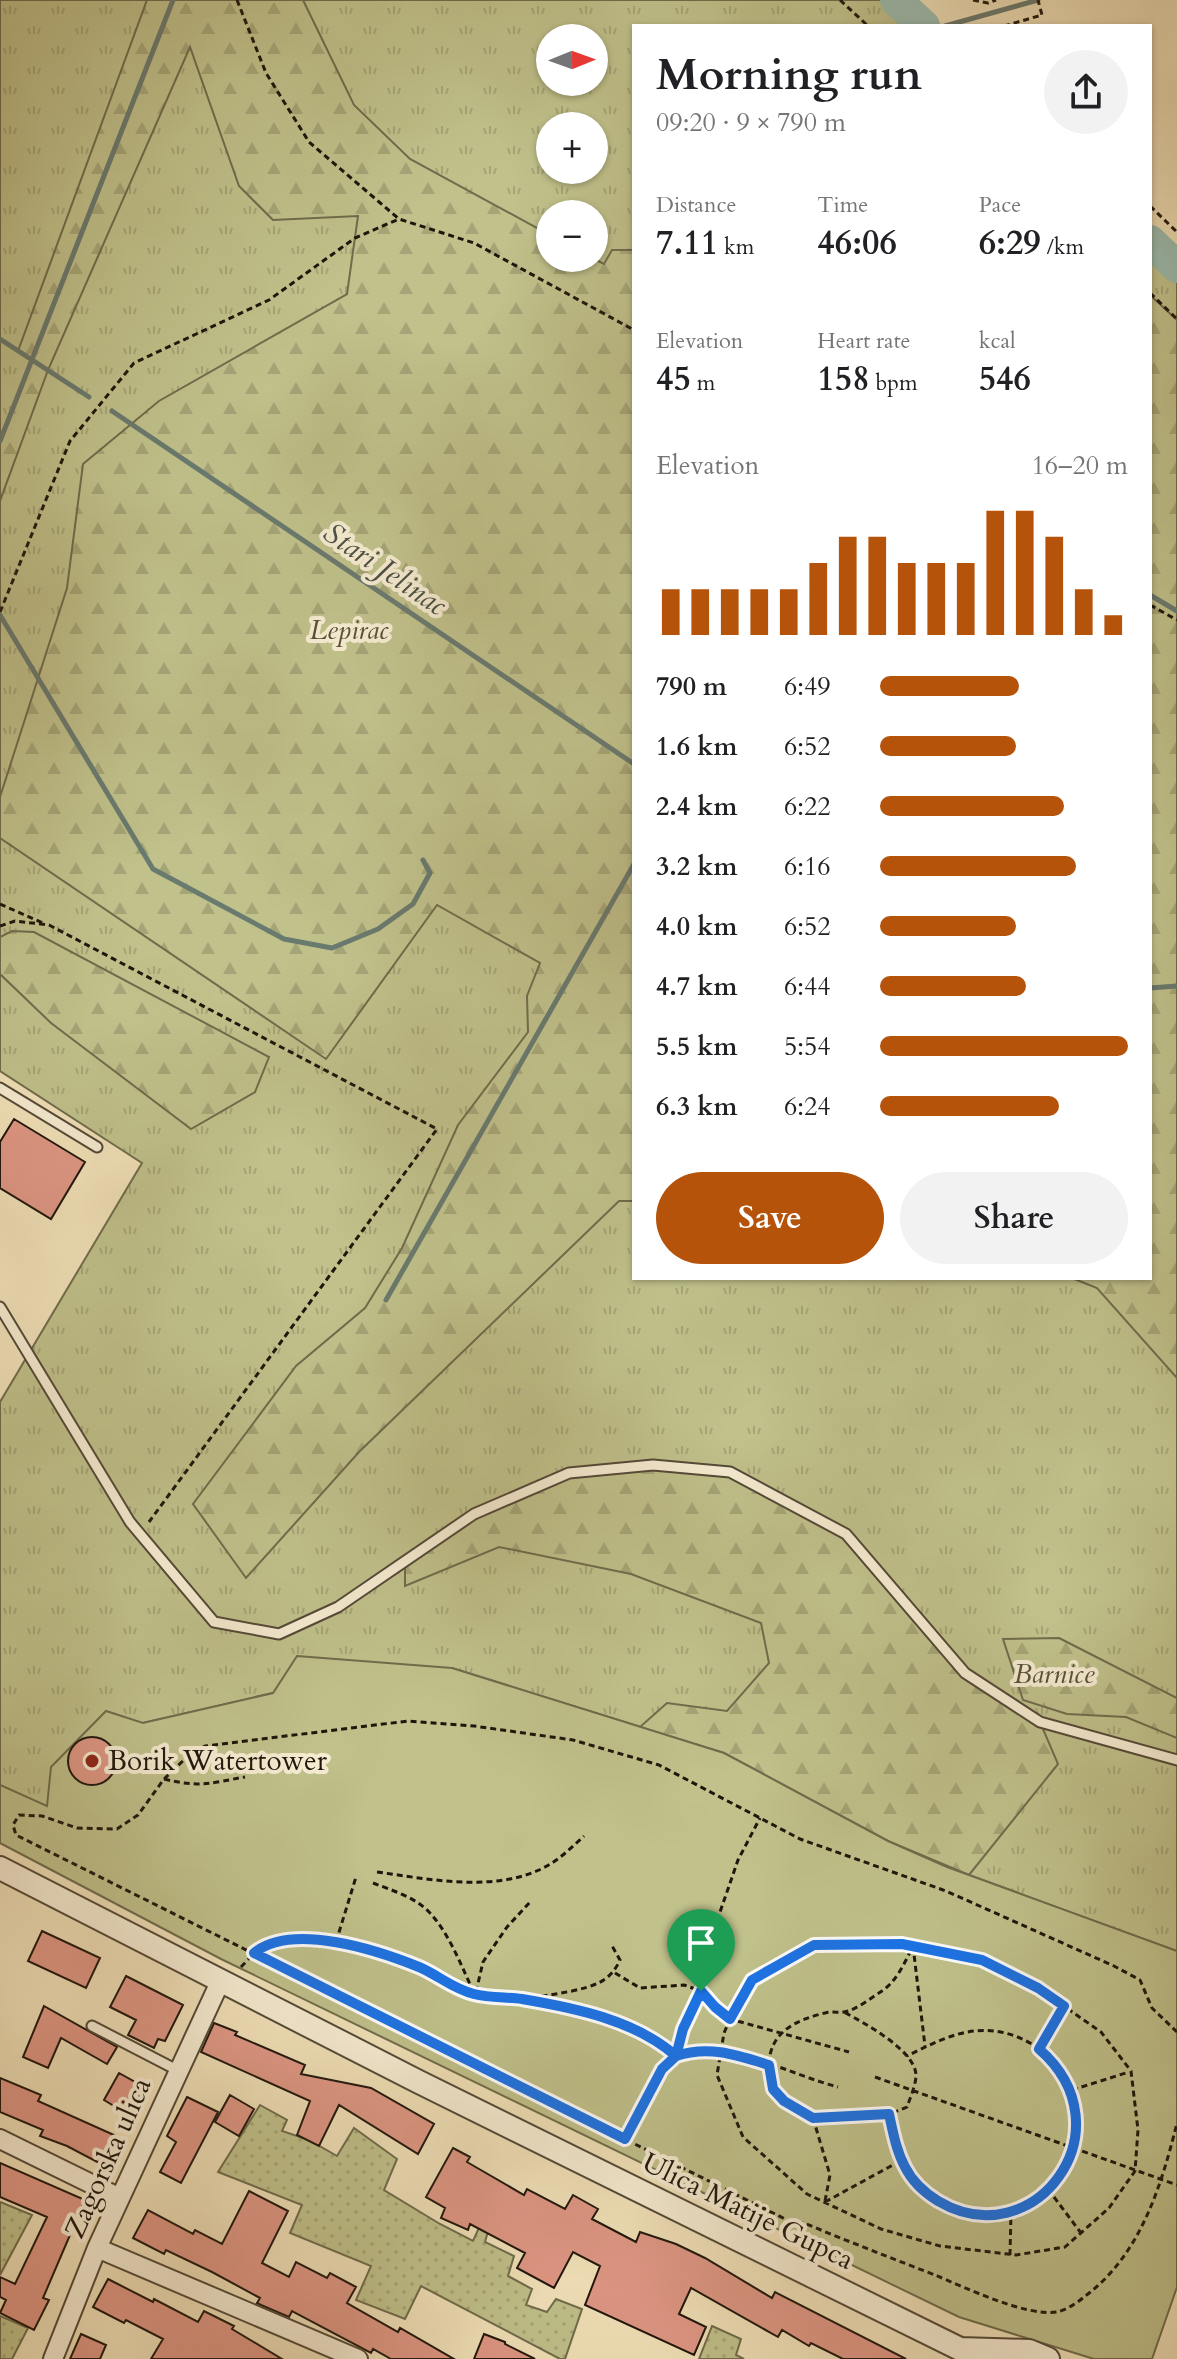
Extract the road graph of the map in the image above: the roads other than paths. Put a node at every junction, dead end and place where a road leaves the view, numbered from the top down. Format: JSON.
{"nodes":[{"id":1,"x":0,"y":1088,"type":"edge"},
{"id":2,"x":97,"y":1147,"type":"dead end"},
{"id":3,"x":0,"y":1307,"type":"edge"},
{"id":4,"x":1177,"y":1760,"type":"edge"},
{"id":5,"x":0,"y":1868,"type":"edge"},
{"id":6,"x":229,"y":1976,"type":"junction"},
{"id":7,"x":92,"y":2026,"type":"dead end"},
{"id":8,"x":179,"y":2071,"type":"junction"},
{"id":9,"x":0,"y":2139,"type":"edge"},
{"id":10,"x":120,"y":2198,"type":"junction"},
{"id":11,"x":97,"y":2248,"type":"junction"},
{"id":12,"x":53,"y":2359,"type":"edge"},
{"id":13,"x":358,"y":2359,"type":"edge"},
{"id":14,"x":1048,"y":2359,"type":"edge"}],
"edges":[{"from":1,"to":2,"type":"lane"},
{"from":3,"to":4,"type":"lane"},
{"from":5,"to":6,"type":"street","name":"Ulica Matije Gupca"},
{"from":6,"to":8,"type":"street","name":"Zagorska ulica"},
{"from":6,"to":14,"type":"street","name":"Ulica Matije Gupca"},
{"from":7,"to":8,"type":"lane"},
{"from":8,"to":10,"type":"street","name":"Zagorska ulica"},
{"from":9,"to":10,"type":"street"},
{"from":10,"to":11,"type":"street","name":"Zagorska ulica"},
{"from":11,"to":12,"type":"street","name":"Zagorska ulica"},
{"from":11,"to":13,"type":"street"}]}
